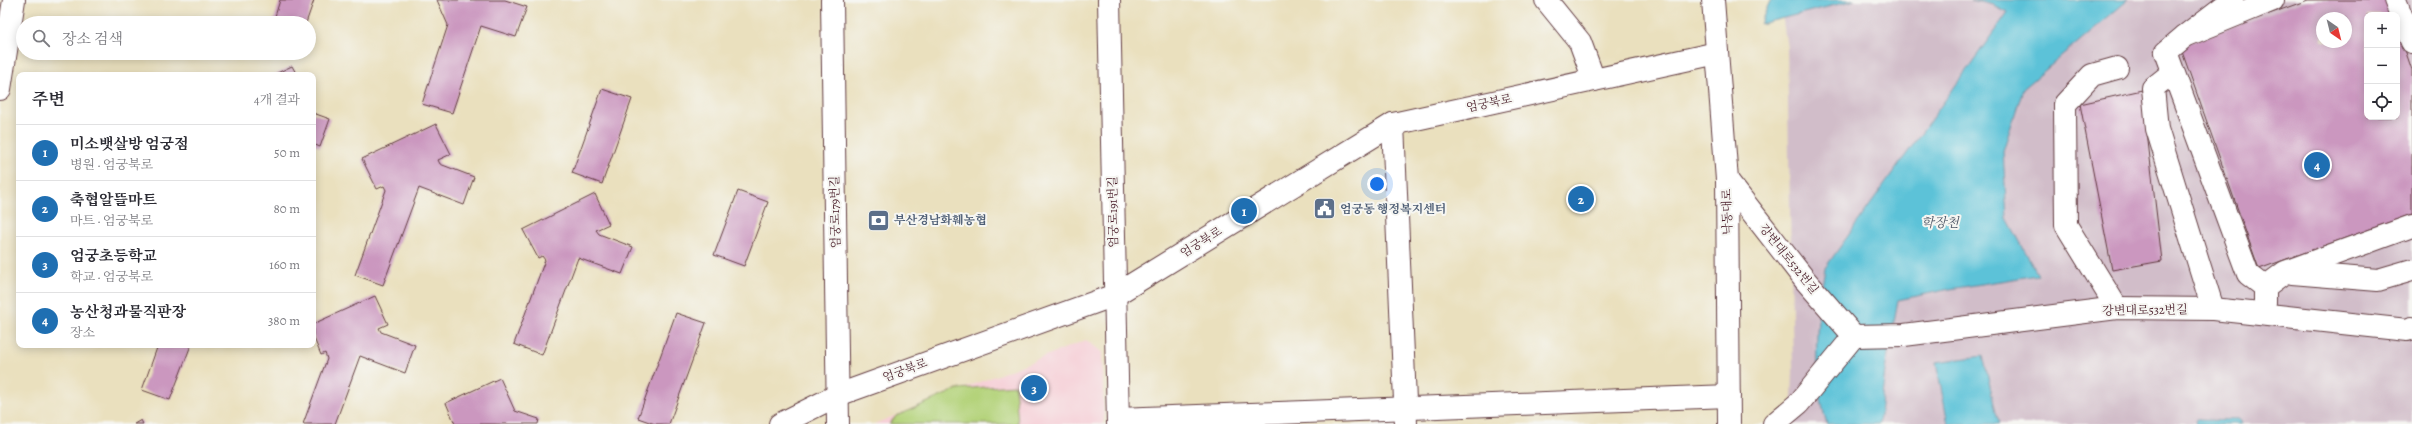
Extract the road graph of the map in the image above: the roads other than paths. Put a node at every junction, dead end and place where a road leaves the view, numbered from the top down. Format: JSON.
{"nodes":[{"id":1,"x":14,"y":0,"type":"edge"},
{"id":2,"x":832,"y":0,"type":"edge"},
{"id":3,"x":1109,"y":0,"type":"edge"},
{"id":4,"x":1546,"y":0,"type":"edge"},
{"id":5,"x":1713,"y":0,"type":"edge"},
{"id":6,"x":2232,"y":0,"type":"edge"},
{"id":7,"x":2273,"y":0,"type":"edge"},
{"id":8,"x":2395,"y":0,"type":"edge"},
{"id":9,"x":2185,"y":36,"type":"junction"},
{"id":10,"x":2412,"y":42,"type":"edge"},
{"id":11,"x":1717,"y":53,"type":"junction"},
{"id":12,"x":2117,"y":68,"type":"dead end"},
{"id":13,"x":2173,"y":72,"type":"junction"},
{"id":14,"x":1594,"y":80,"type":"junction"},
{"id":15,"x":0,"y":89,"type":"edge"},
{"id":16,"x":1393,"y":124,"type":"junction"},
{"id":17,"x":1727,"y":180,"type":"junction"},
{"id":18,"x":2412,"y":226,"type":"edge"},
{"id":19,"x":2412,"y":270,"type":"edge"},
{"id":20,"x":2285,"y":272,"type":"junction"},
{"id":21,"x":2265,"y":287,"type":"junction"},
{"id":22,"x":1115,"y":295,"type":"junction"},
{"id":23,"x":2117,"y":308,"type":"junction"},
{"id":24,"x":2213,"y":309,"type":"junction"},
{"id":25,"x":2264,"y":313,"type":"junction"},
{"id":26,"x":2410,"y":330,"type":"edge"},
{"id":27,"x":1854,"y":336,"type":"junction"},
{"id":28,"x":838,"y":395,"type":"junction"},
{"id":29,"x":1729,"y":396,"type":"junction"},
{"id":30,"x":1406,"y":416,"type":"edge"},
{"id":31,"x":1118,"y":421,"type":"edge"},
{"id":32,"x":780,"y":424,"type":"edge"},
{"id":33,"x":838,"y":424,"type":"edge"},
{"id":34,"x":1729,"y":424,"type":"edge"},
{"id":35,"x":1774,"y":424,"type":"edge"}],
"edges":[{"from":1,"to":15,"type":"street"},
{"from":2,"to":28,"type":"street","name":"엄궁로179번길"},
{"from":3,"to":22,"type":"street","name":"엄궁로191번길"},
{"from":4,"to":14,"type":"street"},
{"from":5,"to":11,"type":"street","name":"낙동대로"},
{"from":6,"to":9,"type":"street"},
{"from":7,"to":9,"type":"street"},
{"from":8,"to":10,"type":"street"},
{"from":9,"to":13,"type":"street"},
{"from":11,"to":14,"type":"street","name":"엄궁북로"},
{"from":11,"to":17,"type":"street","name":"낙동대로"},
{"from":12,"to":23,"type":"street"},
{"from":13,"to":21,"type":"street"},
{"from":13,"to":24,"type":"street"},
{"from":14,"to":16,"type":"street","name":"엄궁북로"},
{"from":16,"to":22,"type":"street","name":"엄궁북로"},
{"from":16,"to":30,"type":"street"},
{"from":17,"to":27,"type":"street","name":"강변대로532번길"},
{"from":17,"to":29,"type":"street","name":"낙동대로"},
{"from":18,"to":20,"type":"street"},
{"from":19,"to":20,"type":"street"},
{"from":20,"to":21,"type":"street"},
{"from":21,"to":25,"type":"street"},
{"from":22,"to":28,"type":"street","name":"엄궁북로"},
{"from":22,"to":31,"type":"street","name":"엄궁로191번길"},
{"from":23,"to":24,"type":"street","name":"강변대로532번길"},
{"from":23,"to":27,"type":"street","name":"강변대로532번길"},
{"from":24,"to":25,"type":"street","name":"강변대로532번길"},
{"from":25,"to":26,"type":"street","name":"강변대로532번길"},
{"from":27,"to":35,"type":"street"},
{"from":28,"to":32,"type":"street","name":"엄궁북로"},
{"from":28,"to":33,"type":"street","name":"엄궁로179번길"},
{"from":29,"to":30,"type":"street"},
{"from":29,"to":34,"type":"street","name":"낙동대로"},
{"from":30,"to":31,"type":"street"}]}
